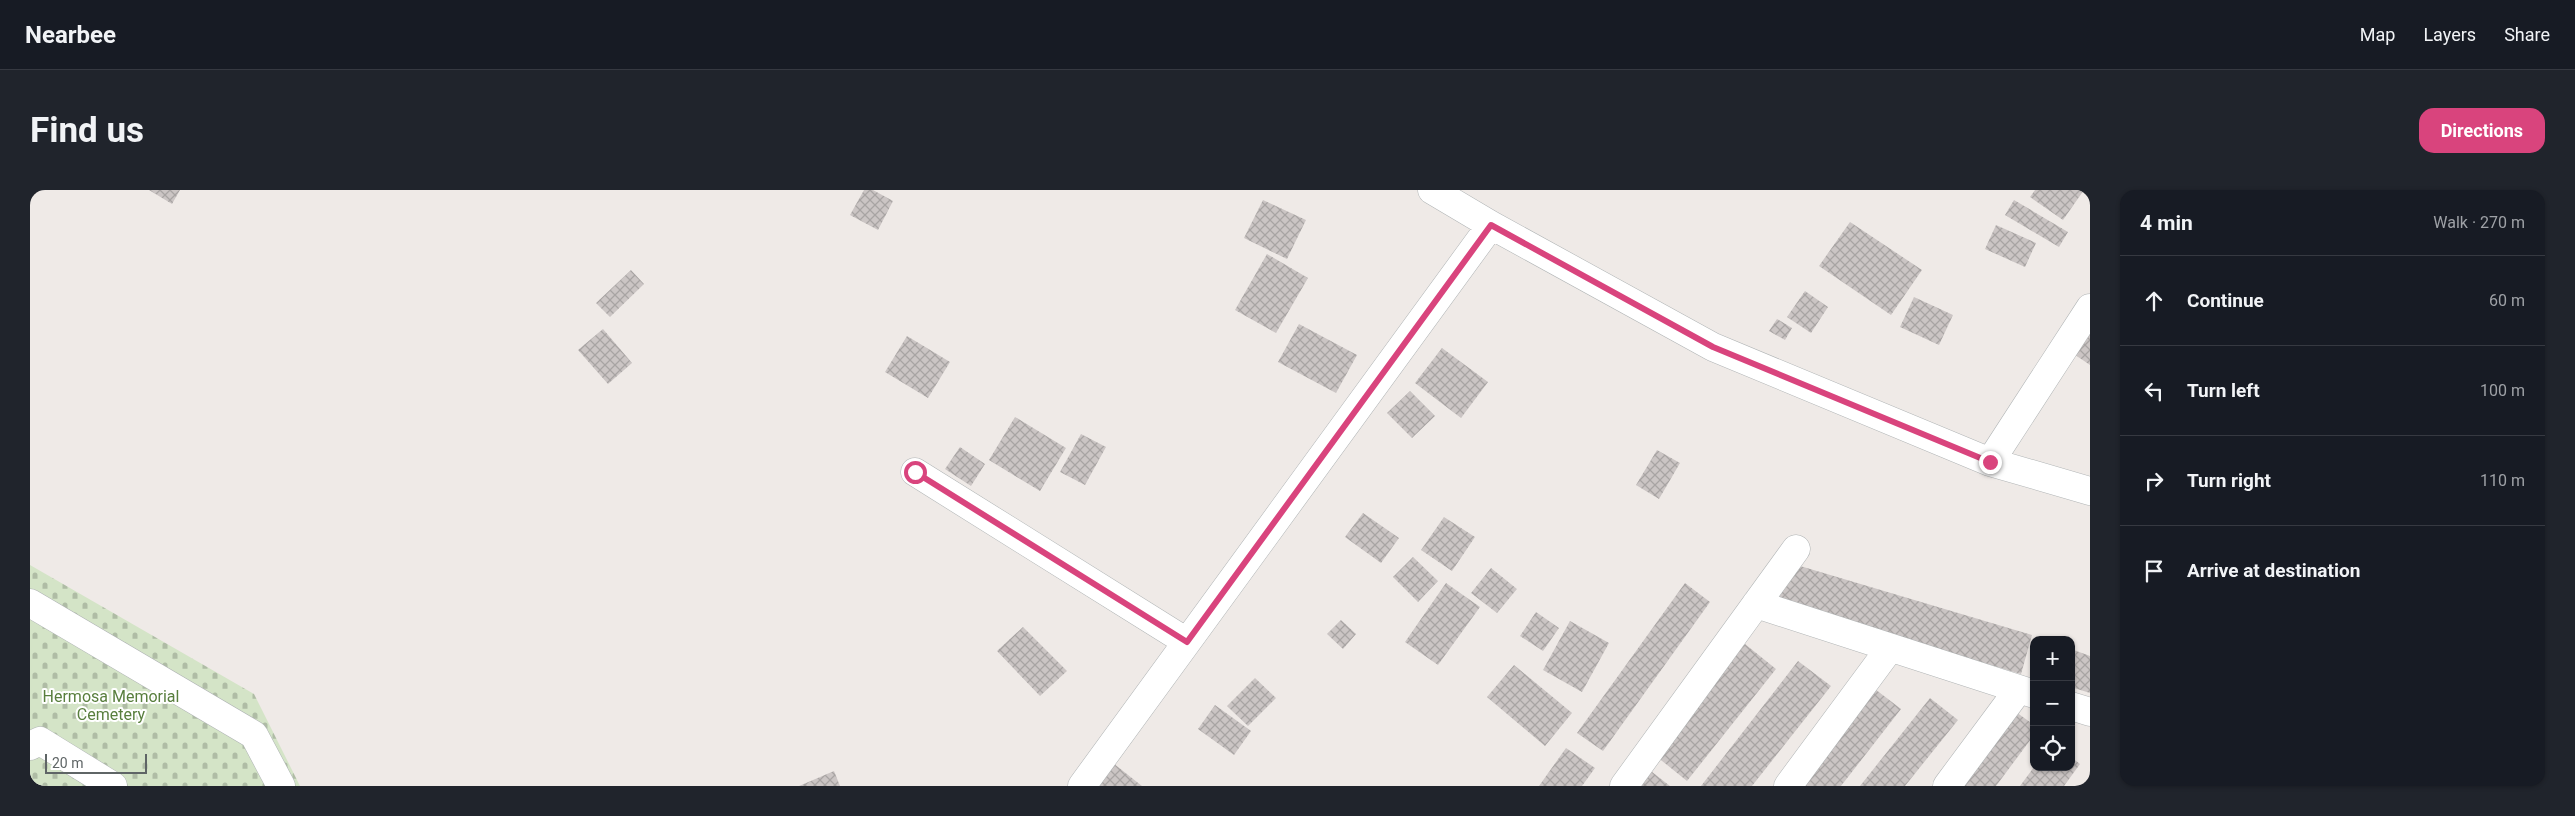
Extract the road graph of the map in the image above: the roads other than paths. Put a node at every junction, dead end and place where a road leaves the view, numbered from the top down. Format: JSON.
{"nodes":[{"id":1,"x":1432,"y":190,"type":"edge"},
{"id":2,"x":1491,"y":225,"type":"junction"},
{"id":3,"x":2090,"y":308,"type":"edge"},
{"id":4,"x":1990,"y":462,"type":"junction"},
{"id":5,"x":915,"y":472,"type":"dead end"},
{"id":6,"x":2090,"y":491,"type":"edge"},
{"id":7,"x":1796,"y":549,"type":"dead end"},
{"id":8,"x":30,"y":603,"type":"edge"},
{"id":9,"x":1756,"y":604,"type":"junction"},
{"id":10,"x":1187,"y":642,"type":"junction"},
{"id":11,"x":1890,"y":648,"type":"junction"},
{"id":12,"x":2026,"y":691,"type":"edge"},
{"id":13,"x":2075,"y":707,"type":"edge"},
{"id":14,"x":2090,"y":712,"type":"edge"},
{"id":15,"x":30,"y":746,"type":"edge"},
{"id":16,"x":113,"y":786,"type":"edge"},
{"id":17,"x":281,"y":786,"type":"edge"},
{"id":18,"x":1082,"y":786,"type":"edge"},
{"id":19,"x":1624,"y":786,"type":"edge"},
{"id":20,"x":1788,"y":786,"type":"edge"},
{"id":21,"x":1946,"y":786,"type":"edge"}],
"edges":[{"from":1,"to":2,"type":"street"},
{"from":2,"to":4,"type":"street"},
{"from":2,"to":10,"type":"street"},
{"from":3,"to":4,"type":"street"},
{"from":4,"to":6,"type":"street"},
{"from":5,"to":10,"type":"street"},
{"from":7,"to":9,"type":"street"},
{"from":8,"to":17,"type":"street"},
{"from":9,"to":11,"type":"street"},
{"from":9,"to":19,"type":"street"},
{"from":10,"to":18,"type":"street"},
{"from":11,"to":12,"type":"street"},
{"from":11,"to":20,"type":"street"},
{"from":12,"to":21,"type":"street"},
{"from":13,"to":14,"type":"street"},
{"from":15,"to":16,"type":"street"}]}
